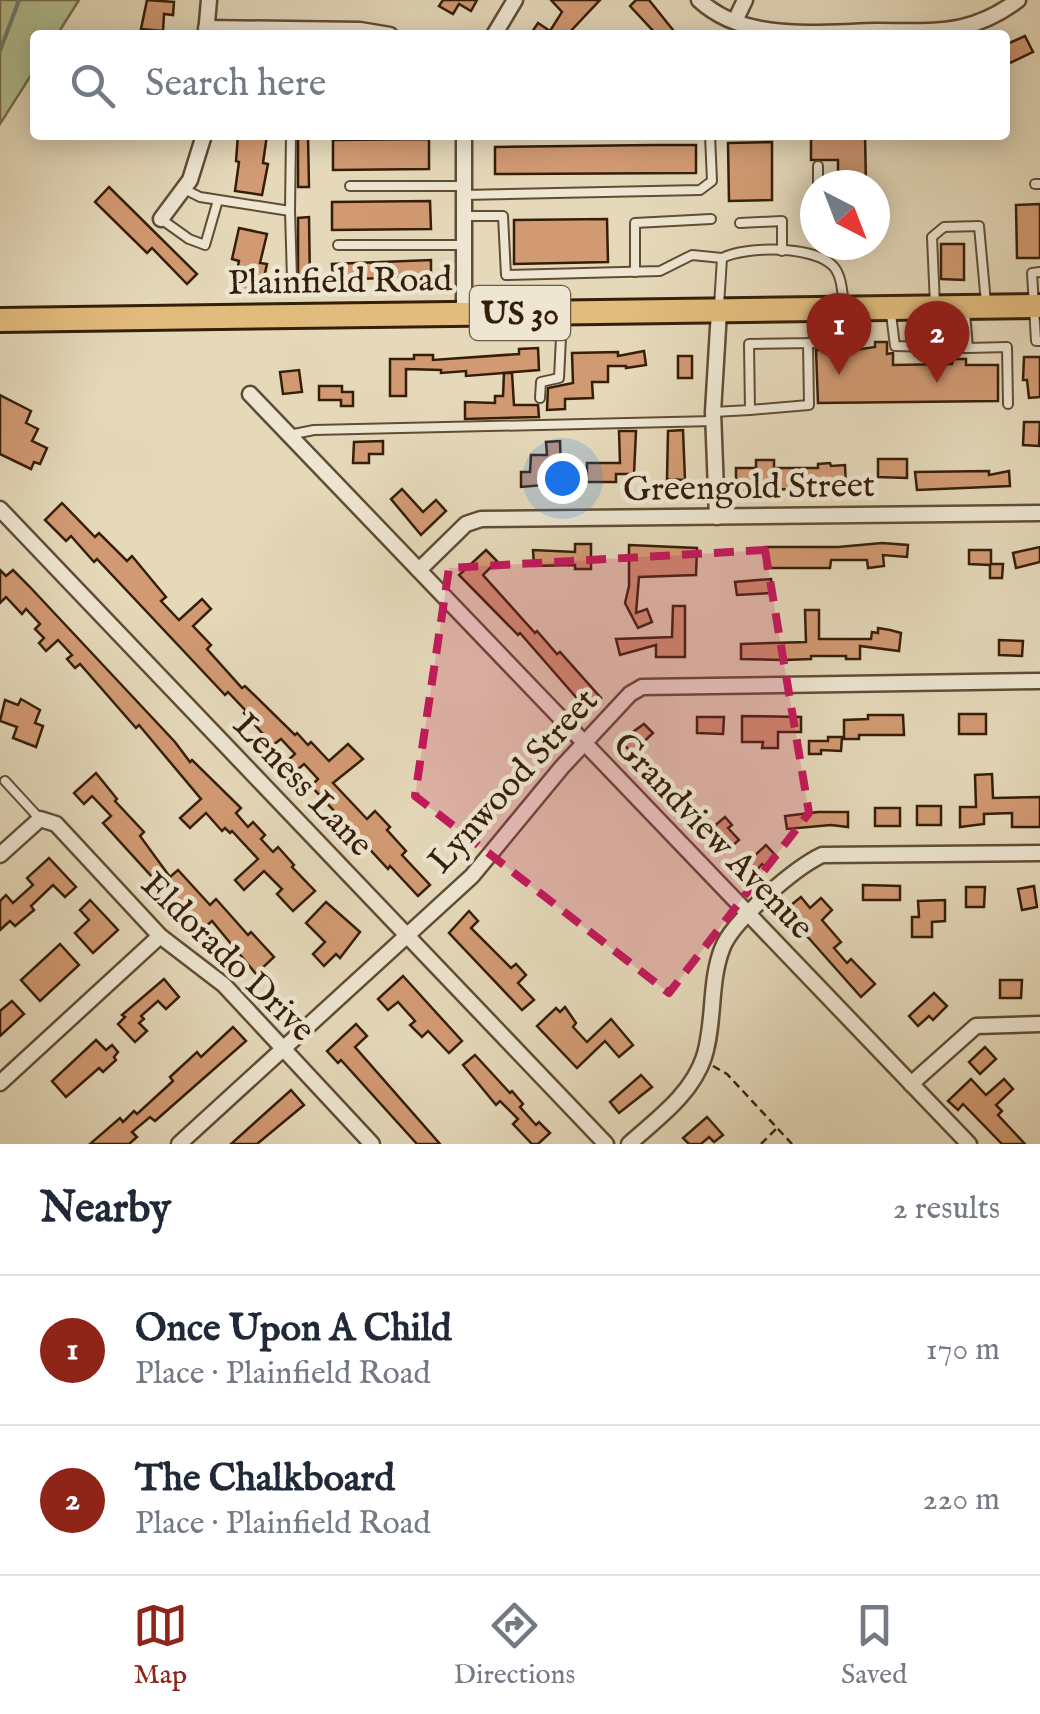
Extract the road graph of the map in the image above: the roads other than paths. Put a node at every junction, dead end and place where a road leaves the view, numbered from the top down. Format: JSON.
{"nodes":[{"id":1,"x":209,"y":0,"type":"edge"},
{"id":2,"x":514,"y":0,"type":"edge"},
{"id":3,"x":699,"y":0,"type":"edge"},
{"id":4,"x":745,"y":0,"type":"edge"},
{"id":5,"x":1018,"y":0,"type":"edge"},
{"id":6,"x":735,"y":21,"type":"junction"},
{"id":7,"x":206,"y":30,"type":"edge"},
{"id":8,"x":497,"y":30,"type":"edge"},
{"id":9,"x":773,"y":30,"type":"edge"},
{"id":10,"x":942,"y":30,"type":"edge"},
{"id":11,"x":202,"y":140,"type":"edge"},
{"id":12,"x":291,"y":140,"type":"edge"},
{"id":13,"x":464,"y":140,"type":"edge"},
{"id":14,"x":710,"y":140,"type":"edge"},
{"id":15,"x":818,"y":166,"type":"dead end"},
{"id":16,"x":818,"y":170,"type":"edge"},
{"id":17,"x":350,"y":186,"type":"dead end"},
{"id":18,"x":184,"y":189,"type":"junction"},
{"id":19,"x":463,"y":190,"type":"junction"},
{"id":20,"x":218,"y":200,"type":"junction"},
{"id":21,"x":290,"y":211,"type":"junction"},
{"id":22,"x":463,"y":216,"type":"junction"},
{"id":23,"x":161,"y":218,"type":"joint"},
{"id":24,"x":711,"y":219,"type":"dead end"},
{"id":25,"x":740,"y":223,"type":"dead end"},
{"id":26,"x":464,"y":245,"type":"junction"},
{"id":27,"x":338,"y":246,"type":"dead end"},
{"id":28,"x":782,"y":251,"type":"junction"},
{"id":29,"x":800,"y":253,"type":"edge"},
{"id":30,"x":722,"y":258,"type":"junction"},
{"id":31,"x":825,"y":260,"type":"edge"},
{"id":32,"x":636,"y":272,"type":"junction"},
{"id":33,"x":1040,"y":272,"type":"edge"},
{"id":34,"x":292,"y":279,"type":"dead end"},
{"id":35,"x":1036,"y":306,"type":"edge"},
{"id":36,"x":976,"y":307,"type":"junction"},
{"id":37,"x":890,"y":308,"type":"junction"},
{"id":38,"x":935,"y":308,"type":"junction"},
{"id":39,"x":844,"y":309,"type":"junction"},
{"id":40,"x":813,"y":310,"type":"junction"},
{"id":41,"x":719,"y":311,"type":"junction"},
{"id":42,"x":562,"y":313,"type":"junction"},
{"id":43,"x":464,"y":314,"type":"junction"},
{"id":44,"x":0,"y":320,"type":"edge"},
{"id":45,"x":1040,"y":342,"type":"edge"},
{"id":46,"x":811,"y":343,"type":"junction"},
{"id":47,"x":854,"y":344,"type":"dead end"},
{"id":48,"x":968,"y":348,"type":"junction"},
{"id":49,"x":250,"y":394,"type":"dead end"},
{"id":50,"x":540,"y":398,"type":"dead end"},
{"id":51,"x":1008,"y":404,"type":"dead end"},
{"id":52,"x":750,"y":410,"type":"junction"},
{"id":53,"x":714,"y":417,"type":"junction"},
{"id":54,"x":290,"y":435,"type":"junction"},
{"id":55,"x":0,"y":509,"type":"edge"},
{"id":56,"x":1040,"y":513,"type":"edge"},
{"id":57,"x":717,"y":517,"type":"junction"},
{"id":58,"x":418,"y":570,"type":"junction"},
{"id":59,"x":1040,"y":682,"type":"edge"},
{"id":60,"x":584,"y":743,"type":"junction"},
{"id":61,"x":5,"y":781,"type":"dead end"},
{"id":62,"x":40,"y":819,"type":"junction"},
{"id":63,"x":1040,"y":853,"type":"edge"},
{"id":64,"x":0,"y":855,"type":"edge"},
{"id":65,"x":749,"y":915,"type":"junction"},
{"id":66,"x":406,"y":935,"type":"junction"},
{"id":67,"x":160,"y":936,"type":"junction"},
{"id":68,"x":1040,"y":1024,"type":"edge"},
{"id":69,"x":284,"y":1047,"type":"junction"},
{"id":70,"x":0,"y":1083,"type":"edge"},
{"id":71,"x":912,"y":1084,"type":"junction"},
{"id":72,"x":179,"y":1144,"type":"edge"},
{"id":73,"x":372,"y":1144,"type":"edge"},
{"id":74,"x":606,"y":1144,"type":"edge"},
{"id":75,"x":629,"y":1144,"type":"edge"},
{"id":76,"x":969,"y":1144,"type":"edge"}],
"edges":[{"from":1,"to":7,"type":"street"},
{"from":2,"to":8,"type":"street"},
{"from":3,"to":6,"type":"street"},
{"from":4,"to":6,"type":"street"},
{"from":5,"to":10,"type":"street"},
{"from":6,"to":9,"type":"street"},
{"from":11,"to":18,"type":"street"},
{"from":12,"to":21,"type":"lane"},
{"from":13,"to":19,"type":"street"},
{"from":14,"to":19,"type":"lane"},
{"from":15,"to":16,"type":"lane"},
{"from":17,"to":19,"type":"lane"},
{"from":18,"to":20,"type":"lane"},
{"from":18,"to":23,"type":"street"},
{"from":19,"to":22,"type":"street"},
{"from":20,"to":21,"type":"lane"},
{"from":20,"to":23,"type":"lane"},
{"from":21,"to":34,"type":"lane"},
{"from":22,"to":26,"type":"street"},
{"from":22,"to":32,"type":"lane"},
{"from":24,"to":32,"type":"lane"},
{"from":25,"to":28,"type":"lane"},
{"from":26,"to":27,"type":"lane"},
{"from":26,"to":43,"type":"street"},
{"from":28,"to":29,"type":"lane"},
{"from":28,"to":30,"type":"lane"},
{"from":30,"to":32,"type":"lane"},
{"from":30,"to":41,"type":"lane"},
{"from":31,"to":39,"type":"lane"},
{"from":33,"to":35,"type":"lane"},
{"from":35,"to":36,"type":"main road","name":"Plainfield Road","number":"US 30"},
{"from":35,"to":45,"type":"lane"},
{"from":36,"to":38,"type":"main road","name":"Plainfield Road","number":"US 30"},
{"from":36,"to":38,"type":"lane"},
{"from":36,"to":48,"type":"lane"},
{"from":37,"to":38,"type":"main road","name":"Plainfield Road","number":"US 30"},
{"from":37,"to":39,"type":"main road","name":"Plainfield Road","number":"US 30"},
{"from":37,"to":48,"type":"lane"},
{"from":39,"to":40,"type":"main road","name":"Plainfield Road","number":"US 30"},
{"from":40,"to":41,"type":"main road","name":"Plainfield Road","number":"US 30"},
{"from":40,"to":46,"type":"lane"},
{"from":41,"to":42,"type":"main road","name":"Plainfield Road","number":"US 30"},
{"from":41,"to":53,"type":"street"},
{"from":42,"to":43,"type":"main road","name":"Plainfield Road","number":"US 30"},
{"from":42,"to":50,"type":"lane"},
{"from":43,"to":44,"type":"main road","name":"Plainfield Road","number":"US 30"},
{"from":46,"to":47,"type":"lane"},
{"from":46,"to":52,"type":"lane"},
{"from":46,"to":52,"type":"lane"},
{"from":48,"to":51,"type":"lane"},
{"from":49,"to":54,"type":"street","name":"Grandview Avenue"},
{"from":52,"to":53,"type":"lane"},
{"from":53,"to":54,"type":"lane"},
{"from":53,"to":57,"type":"street"},
{"from":54,"to":58,"type":"street","name":"Grandview Avenue"},
{"from":55,"to":66,"type":"street","name":"Leness Lane"},
{"from":56,"to":57,"type":"street","name":"Greengold Street"},
{"from":57,"to":58,"type":"street","name":"Greengold Street"},
{"from":58,"to":60,"type":"street","name":"Grandview Avenue"},
{"from":59,"to":60,"type":"street","name":"Lynwood Street"},
{"from":60,"to":65,"type":"street","name":"Grandview Avenue"},
{"from":60,"to":66,"type":"street","name":"Lynwood Street"},
{"from":61,"to":62,"type":"lane"},
{"from":62,"to":64,"type":"street"},
{"from":62,"to":67,"type":"street","name":"Eldorado Drive"},
{"from":63,"to":65,"type":"street"},
{"from":65,"to":71,"type":"street","name":"Grandview Avenue"},
{"from":65,"to":75,"type":"street"},
{"from":66,"to":69,"type":"street","name":"Lynwood Street"},
{"from":66,"to":74,"type":"street","name":"Leness Lane"},
{"from":67,"to":69,"type":"street","name":"Eldorado Drive"},
{"from":67,"to":70,"type":"street"},
{"from":68,"to":71,"type":"street"},
{"from":69,"to":72,"type":"street","name":"Lynwood Street"},
{"from":69,"to":73,"type":"street","name":"Eldorado Drive"},
{"from":71,"to":76,"type":"street","name":"Grandview Avenue"}]}
